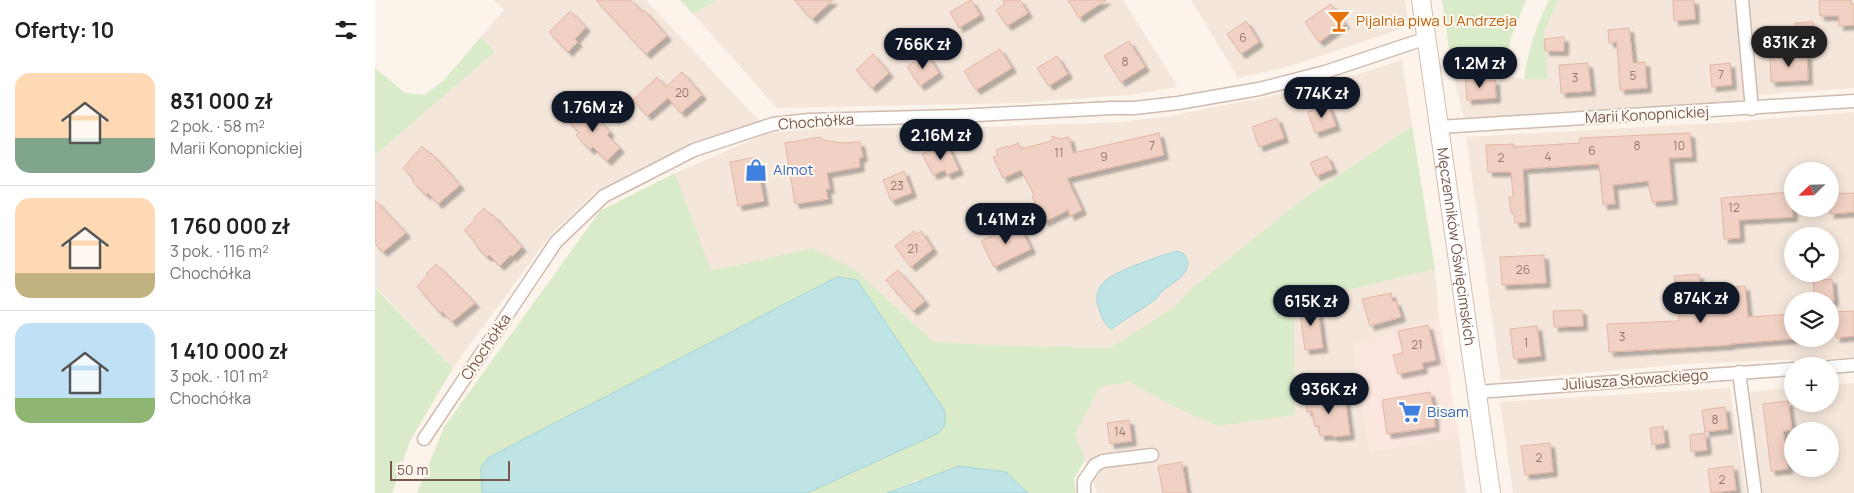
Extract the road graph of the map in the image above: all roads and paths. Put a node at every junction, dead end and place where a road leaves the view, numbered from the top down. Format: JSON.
{"nodes":[{"id":1,"x":1421,"y":0,"type":"edge"},
{"id":2,"x":1742,"y":0,"type":"edge"},
{"id":3,"x":1427,"y":38,"type":"junction"},
{"id":4,"x":1854,"y":101,"type":"edge"},
{"id":5,"x":1751,"y":109,"type":"junction"},
{"id":6,"x":1439,"y":127,"type":"junction"},
{"id":7,"x":1854,"y":365,"type":"edge"},
{"id":8,"x":1839,"y":366,"type":"edge"},
{"id":9,"x":1784,"y":370,"type":"edge"},
{"id":10,"x":1739,"y":372,"type":"junction"},
{"id":11,"x":1477,"y":392,"type":"junction"},
{"id":12,"x":424,"y":440,"type":"dead end"},
{"id":13,"x":1152,"y":455,"type":"dead end"},
{"id":14,"x":1083,"y":492,"type":"edge"},
{"id":15,"x":1491,"y":493,"type":"edge"},
{"id":16,"x":1755,"y":493,"type":"edge"}],
"edges":[{"from":1,"to":3,"type":"main road","name":"Męczenników Oświęcimskich"},
{"from":2,"to":5,"type":"street"},
{"from":3,"to":6,"type":"main road","name":"Męczenników Oświęcimskich"},
{"from":3,"to":12,"type":"street","name":"Chochółka"},
{"from":4,"to":5,"type":"street","name":"Marii Konopnickiej"},
{"from":5,"to":6,"type":"street","name":"Marii Konopnickiej"},
{"from":6,"to":11,"type":"main road","name":"Męczenników Oświęcimskich"},
{"from":7,"to":8,"type":"street"},
{"from":9,"to":10,"type":"street","name":"Juliusza Słowackiego"},
{"from":10,"to":11,"type":"street","name":"Juliusza Słowackiego"},
{"from":10,"to":16,"type":"street"},
{"from":11,"to":15,"type":"main road","name":"Męczenników Oświęcimskich"},
{"from":13,"to":14,"type":"street"}]}
